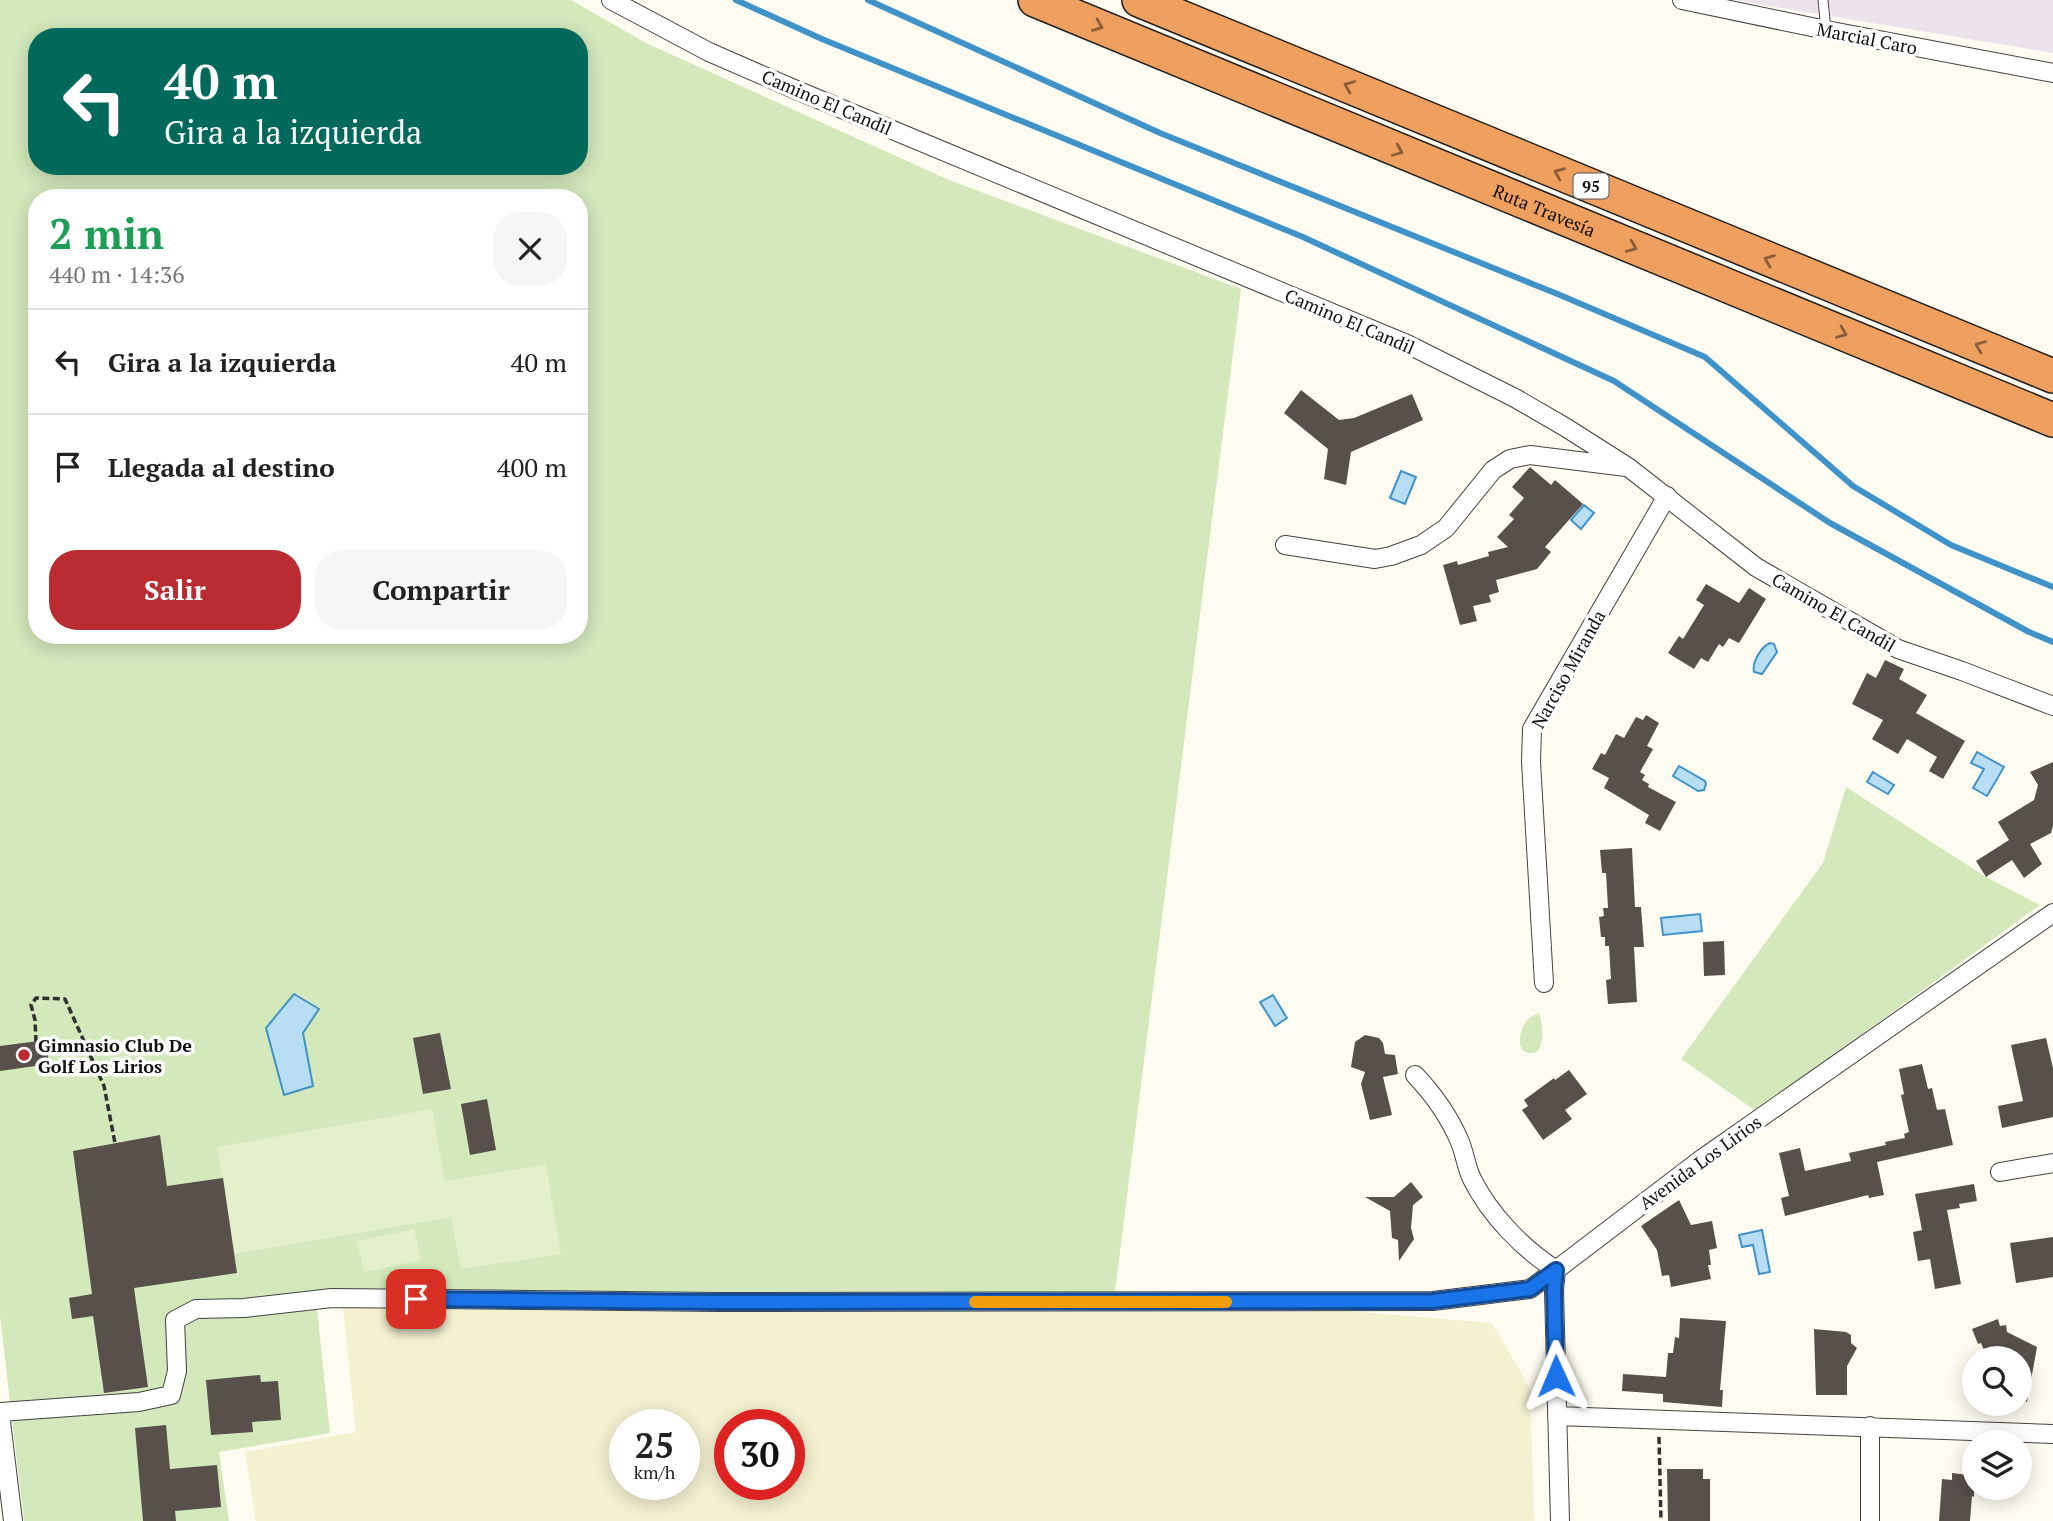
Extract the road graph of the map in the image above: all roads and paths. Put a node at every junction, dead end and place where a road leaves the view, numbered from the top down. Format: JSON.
{"nodes":[{"id":1,"x":611,"y":0,"type":"edge"},
{"id":2,"x":1035,"y":0,"type":"edge"},
{"id":3,"x":1139,"y":0,"type":"edge"},
{"id":4,"x":1682,"y":0,"type":"edge"},
{"id":5,"x":1823,"y":0,"type":"edge"},
{"id":6,"x":1826,"y":30,"type":"junction"},
{"id":7,"x":2053,"y":73,"type":"edge"},
{"id":8,"x":2053,"y":376,"type":"edge"},
{"id":9,"x":2053,"y":420,"type":"edge"},
{"id":10,"x":1628,"y":467,"type":"junction"},
{"id":11,"x":1667,"y":496,"type":"junction"},
{"id":12,"x":1285,"y":545,"type":"dead end"},
{"id":13,"x":2053,"y":706,"type":"edge"},
{"id":14,"x":2053,"y":913,"type":"edge"},
{"id":15,"x":1544,"y":983,"type":"dead end"},
{"id":16,"x":36,"y":1042,"type":"dead end"},
{"id":17,"x":1415,"y":1075,"type":"dead end"},
{"id":18,"x":115,"y":1143,"type":"dead end"},
{"id":19,"x":2053,"y":1163,"type":"edge"},
{"id":20,"x":2000,"y":1172,"type":"dead end"},
{"id":21,"x":1556,"y":1270,"type":"junction"},
{"id":22,"x":0,"y":1413,"type":"edge"},
{"id":23,"x":1557,"y":1416,"type":"junction"},
{"id":24,"x":1870,"y":1426,"type":"junction"},
{"id":25,"x":2053,"y":1434,"type":"edge"},
{"id":26,"x":1659,"y":1437,"type":"dead end"},
{"id":27,"x":13,"y":1521,"type":"edge"},
{"id":28,"x":1560,"y":1521,"type":"edge"},
{"id":29,"x":1661,"y":1521,"type":"edge"},
{"id":30,"x":1870,"y":1521,"type":"edge"}],
"edges":[{"from":1,"to":10,"type":"street","name":"Camino El Candil"},
{"from":2,"to":9,"type":"highway","name":"Ruta Travesía","number":"95","one_way":true},
{"from":8,"to":3,"type":"highway","number":"95","one_way":true},
{"from":4,"to":6,"type":"street","name":"Marcial Caro"},
{"from":5,"to":6,"type":"lane"},
{"from":6,"to":7,"type":"street","name":"Marcial Caro"},
{"from":10,"to":11,"type":"street","name":"Camino El Candil"},
{"from":10,"to":12,"type":"street"},
{"from":11,"to":13,"type":"street","name":"Camino El Candil"},
{"from":11,"to":15,"type":"street","name":"Narciso Miranda"},
{"from":14,"to":21,"type":"street","name":"Avenida Los Lirios"},
{"from":16,"to":18,"type":"path"},
{"from":17,"to":21,"type":"street"},
{"from":19,"to":20,"type":"street"},
{"from":21,"to":22,"type":"street","name":"Avenida Los Lirios"},
{"from":21,"to":23,"type":"street"},
{"from":22,"to":27,"type":"street"},
{"from":23,"to":24,"type":"street"},
{"from":23,"to":28,"type":"street"},
{"from":24,"to":25,"type":"street"},
{"from":24,"to":30,"type":"street"},
{"from":26,"to":29,"type":"path"}]}
